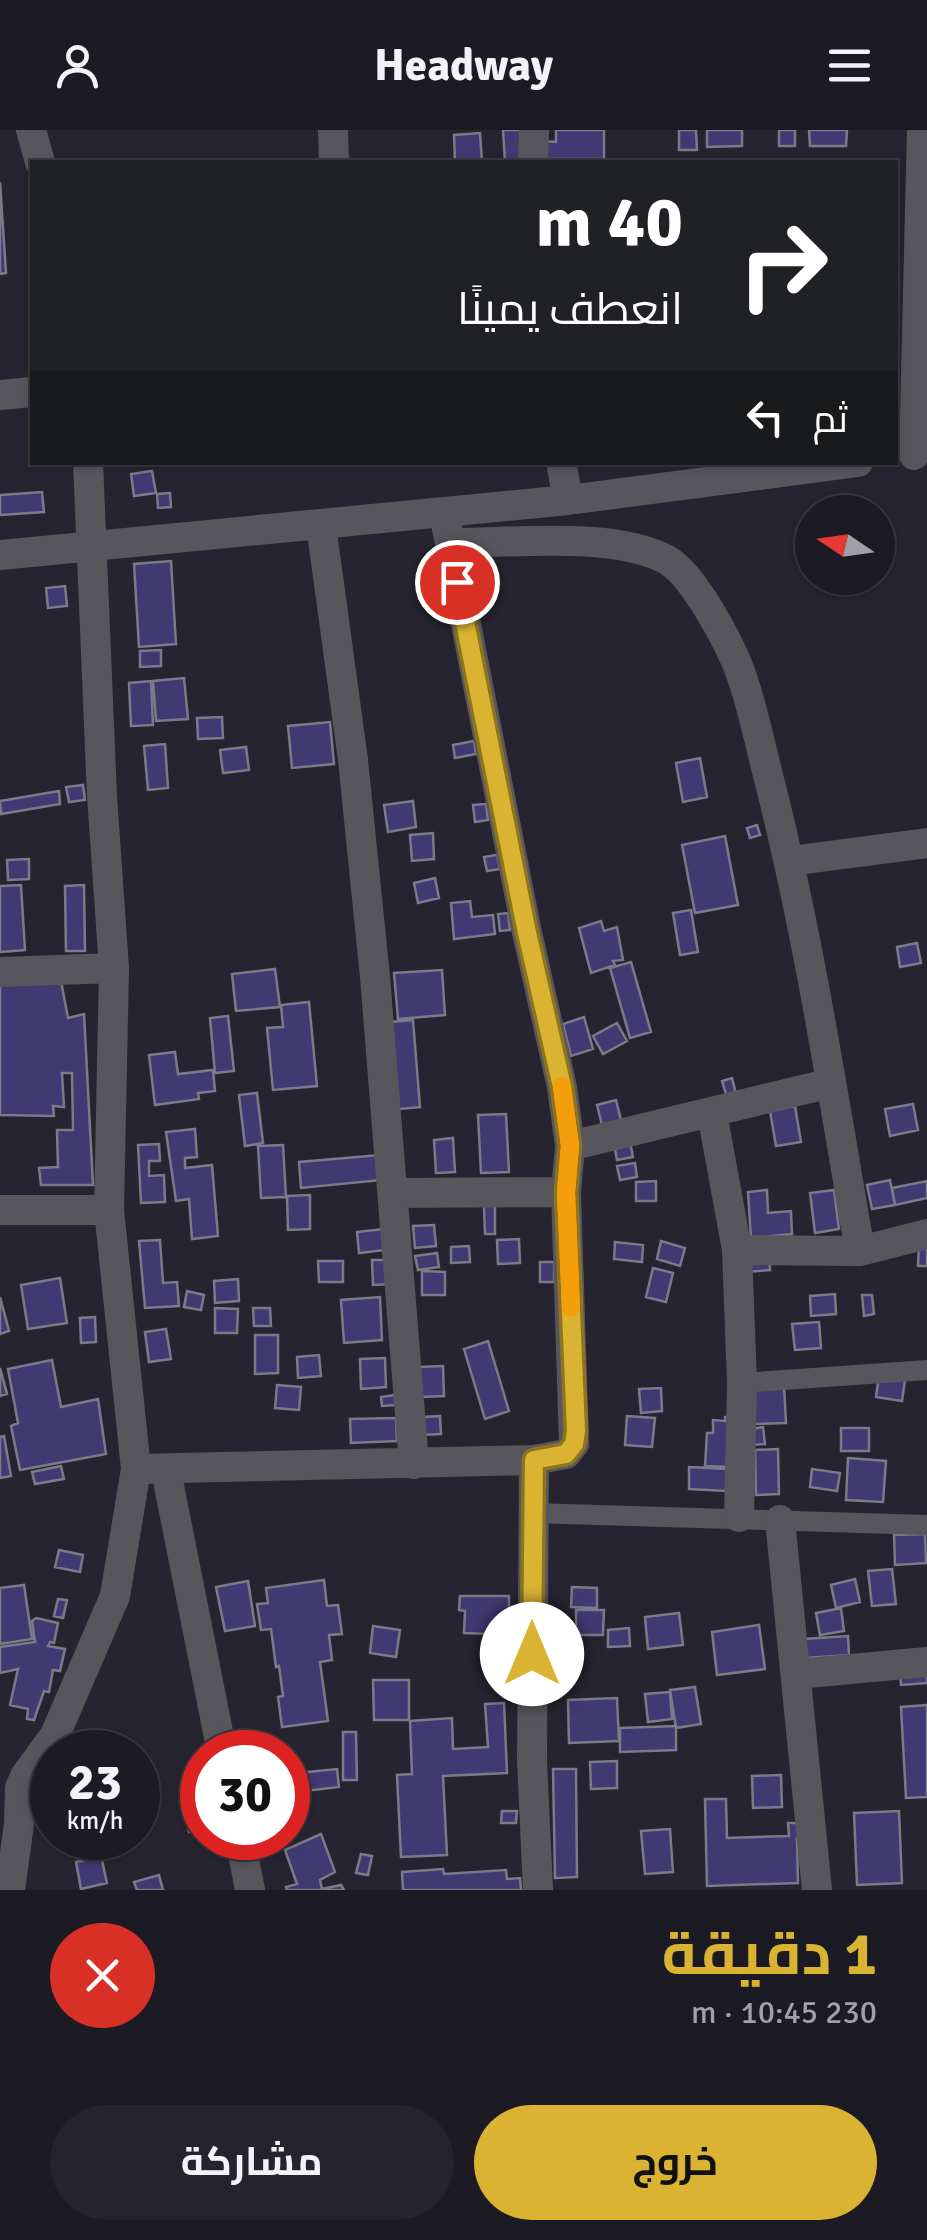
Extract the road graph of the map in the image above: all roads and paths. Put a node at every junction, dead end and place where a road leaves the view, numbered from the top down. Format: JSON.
{"nodes":[{"id":1,"x":31,"y":130,"type":"edge"},
{"id":2,"x":333,"y":130,"type":"edge"},
{"id":3,"x":534,"y":130,"type":"edge"},
{"id":4,"x":922,"y":130,"type":"edge"},
{"id":5,"x":39,"y":160,"type":"edge"},
{"id":6,"x":334,"y":160,"type":"edge"},
{"id":7,"x":533,"y":160,"type":"edge"},
{"id":8,"x":907,"y":190,"type":"edge"},
{"id":9,"x":30,"y":392,"type":"edge"},
{"id":10,"x":0,"y":395,"type":"edge"},
{"id":11,"x":912,"y":456,"type":"edge"},
{"id":12,"x":88,"y":465,"type":"edge"},
{"id":13,"x":562,"y":465,"type":"edge"},
{"id":14,"x":835,"y":465,"type":"edge"},
{"id":15,"x":568,"y":500,"type":"junction"},
{"id":16,"x":321,"y":526,"type":"junction"},
{"id":17,"x":447,"y":528,"type":"junction"},
{"id":18,"x":91,"y":548,"type":"junction"},
{"id":19,"x":0,"y":555,"type":"edge"},
{"id":20,"x":927,"y":844,"type":"edge"},
{"id":21,"x":790,"y":861,"type":"junction"},
{"id":22,"x":114,"y":968,"type":"junction"},
{"id":23,"x":0,"y":972,"type":"edge"},
{"id":24,"x":831,"y":1082,"type":"junction"},
{"id":25,"x":712,"y":1113,"type":"junction"},
{"id":26,"x":570,"y":1146,"type":"junction"},
{"id":27,"x":566,"y":1192,"type":"junction"},
{"id":28,"x":395,"y":1193,"type":"junction"},
{"id":29,"x":0,"y":1210,"type":"edge"},
{"id":30,"x":109,"y":1210,"type":"junction"},
{"id":31,"x":927,"y":1234,"type":"edge"},
{"id":32,"x":737,"y":1250,"type":"junction"},
{"id":33,"x":860,"y":1252,"type":"junction"},
{"id":34,"x":927,"y":1370,"type":"edge"},
{"id":35,"x":742,"y":1383,"type":"junction"},
{"id":36,"x":534,"y":1460,"type":"junction"},
{"id":37,"x":414,"y":1464,"type":"junction"},
{"id":38,"x":151,"y":1470,"type":"junction"},
{"id":39,"x":532,"y":1513,"type":"junction"},
{"id":40,"x":739,"y":1517,"type":"junction"},
{"id":41,"x":780,"y":1520,"type":"junction"},
{"id":42,"x":927,"y":1525,"type":"edge"},
{"id":43,"x":927,"y":1662,"type":"edge"},
{"id":44,"x":797,"y":1674,"type":"junction"},
{"id":45,"x":216,"y":1730,"type":"edge"},
{"id":46,"x":12,"y":1776,"type":"edge"},
{"id":47,"x":244,"y":1860,"type":"edge"},
{"id":48,"x":10,"y":1890,"type":"edge"},
{"id":49,"x":250,"y":1890,"type":"edge"},
{"id":50,"x":538,"y":1890,"type":"edge"},
{"id":51,"x":817,"y":1890,"type":"edge"}],
"edges":[{"from":1,"to":5,"type":"street"},
{"from":2,"to":6,"type":"street"},
{"from":3,"to":7,"type":"street"},
{"from":4,"to":8,"type":"street"},
{"from":8,"to":11,"type":"street"},
{"from":9,"to":10,"type":"street"},
{"from":12,"to":18,"type":"street"},
{"from":13,"to":15,"type":"street"},
{"from":14,"to":15,"type":"street"},
{"from":15,"to":17,"type":"street"},
{"from":16,"to":17,"type":"street"},
{"from":16,"to":18,"type":"street"},
{"from":16,"to":28,"type":"street"},
{"from":17,"to":21,"type":"street"},
{"from":17,"to":26,"type":"street"},
{"from":18,"to":19,"type":"street"},
{"from":18,"to":22,"type":"street"},
{"from":20,"to":21,"type":"street"},
{"from":21,"to":24,"type":"street"},
{"from":22,"to":23,"type":"street"},
{"from":22,"to":30,"type":"street"},
{"from":24,"to":25,"type":"street"},
{"from":24,"to":33,"type":"street"},
{"from":25,"to":26,"type":"street"},
{"from":25,"to":32,"type":"street"},
{"from":26,"to":27,"type":"street"},
{"from":27,"to":28,"type":"street"},
{"from":27,"to":36,"type":"street"},
{"from":28,"to":37,"type":"street"},
{"from":29,"to":30,"type":"street"},
{"from":30,"to":38,"type":"street"},
{"from":31,"to":33,"type":"street"},
{"from":32,"to":33,"type":"street"},
{"from":32,"to":35,"type":"street"},
{"from":34,"to":35,"type":"lane"},
{"from":35,"to":40,"type":"street"},
{"from":36,"to":37,"type":"street"},
{"from":36,"to":39,"type":"street"},
{"from":37,"to":38,"type":"street"},
{"from":38,"to":45,"type":"street"},
{"from":38,"to":46,"type":"street"},
{"from":39,"to":40,"type":"lane"},
{"from":39,"to":50,"type":"street"},
{"from":40,"to":41,"type":"lane"},
{"from":41,"to":42,"type":"lane"},
{"from":41,"to":44,"type":"street"},
{"from":43,"to":44,"type":"street"},
{"from":44,"to":51,"type":"street"},
{"from":46,"to":48,"type":"street"},
{"from":47,"to":49,"type":"street"}]}
